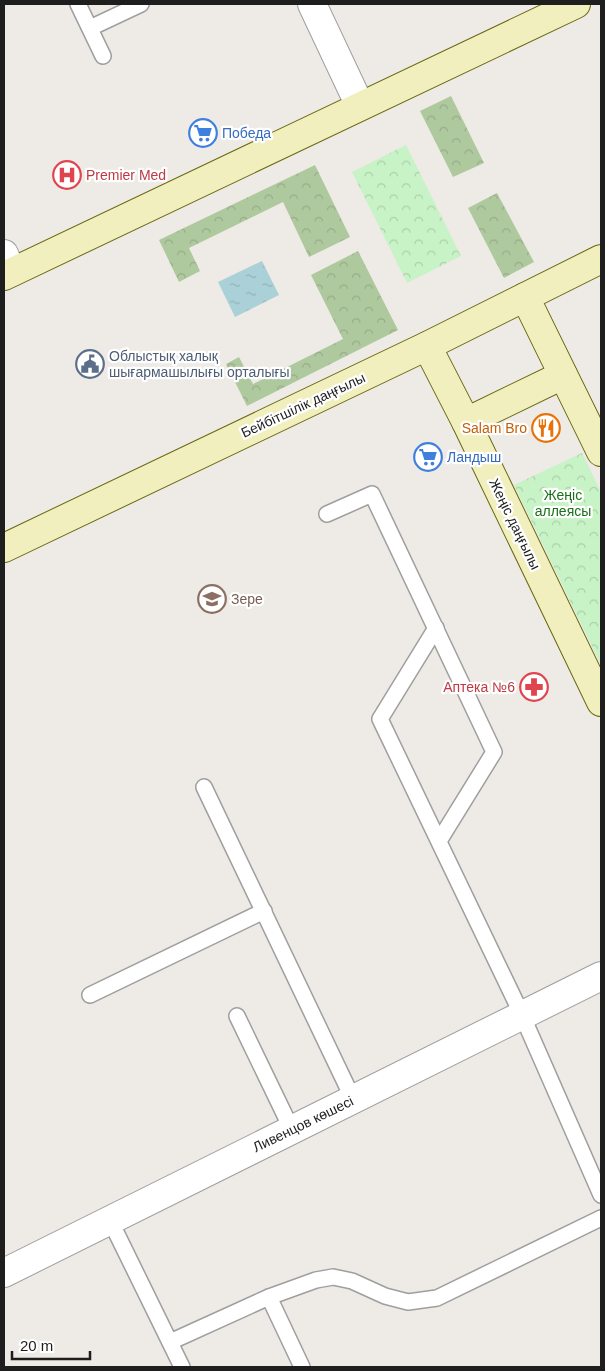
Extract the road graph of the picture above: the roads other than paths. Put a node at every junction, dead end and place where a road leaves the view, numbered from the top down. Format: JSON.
{"nodes":[{"id":1,"x":78,"y":4,"type":"edge"},
{"id":2,"x":141,"y":4,"type":"edge"},
{"id":3,"x":312,"y":4,"type":"edge"},
{"id":4,"x":576,"y":4,"type":"edge"},
{"id":5,"x":90,"y":28,"type":"junction"},
{"id":6,"x":104,"y":56,"type":"dead end"},
{"id":7,"x":360,"y":106,"type":"junction"},
{"id":8,"x":601,"y":259,"type":"edge"},
{"id":9,"x":7,"y":268,"type":"edge"},
{"id":10,"x":525,"y":297,"type":"junction"},
{"id":11,"x":427,"y":346,"type":"junction"},
{"id":12,"x":563,"y":375,"type":"junction"},
{"id":13,"x":466,"y":422,"type":"junction"},
{"id":14,"x":601,"y":452,"type":"edge"},
{"id":15,"x":327,"y":514,"type":"dead end"},
{"id":16,"x":4,"y":548,"type":"edge"},
{"id":17,"x":436,"y":628,"type":"junction"},
{"id":18,"x":601,"y":702,"type":"edge"},
{"id":19,"x":204,"y":787,"type":"dead end"},
{"id":20,"x":439,"y":841,"type":"junction"},
{"id":21,"x":264,"y":911,"type":"junction"},
{"id":22,"x":601,"y":976,"type":"edge"},
{"id":23,"x":90,"y":995,"type":"dead end"},
{"id":24,"x":522,"y":1015,"type":"junction"},
{"id":25,"x":237,"y":1016,"type":"dead end"},
{"id":26,"x":354,"y":1099,"type":"junction"},
{"id":27,"x":292,"y":1130,"type":"junction"},
{"id":28,"x":601,"y":1195,"type":"edge"},
{"id":29,"x":601,"y":1218,"type":"edge"},
{"id":30,"x":110,"y":1220,"type":"junction"},
{"id":31,"x":4,"y":1273,"type":"edge"},
{"id":32,"x":269,"y":1297,"type":"junction"},
{"id":33,"x":170,"y":1342,"type":"junction"},
{"id":34,"x":182,"y":1367,"type":"edge"},
{"id":35,"x":302,"y":1367,"type":"edge"}],
"edges":[{"from":1,"to":5,"type":"lane"},
{"from":2,"to":5,"type":"lane"},
{"from":3,"to":7,"type":"street"},
{"from":4,"to":7,"type":"main road"},
{"from":5,"to":6,"type":"lane"},
{"from":7,"to":9,"type":"main road"},
{"from":8,"to":10,"type":"main road","name":"Бейбітшілік даңғылы"},
{"from":10,"to":11,"type":"main road","name":"Бейбітшілік даңғылы"},
{"from":10,"to":12,"type":"main road"},
{"from":11,"to":13,"type":"main road","name":"Жеңіс даңғылы"},
{"from":11,"to":16,"type":"main road","name":"Бейбітшілік даңғылы"},
{"from":12,"to":13,"type":"main road"},
{"from":12,"to":14,"type":"main road"},
{"from":13,"to":18,"type":"main road","name":"Жеңіс даңғылы"},
{"from":15,"to":17,"type":"lane"},
{"from":17,"to":20,"type":"lane"},
{"from":17,"to":20,"type":"lane"},
{"from":19,"to":21,"type":"lane"},
{"from":20,"to":24,"type":"lane"},
{"from":21,"to":23,"type":"lane"},
{"from":21,"to":26,"type":"lane"},
{"from":22,"to":24,"type":"street","name":"Ливенцов көшесі"},
{"from":24,"to":26,"type":"street","name":"Ливенцов көшесі"},
{"from":24,"to":28,"type":"lane"},
{"from":25,"to":27,"type":"lane"},
{"from":26,"to":27,"type":"street","name":"Ливенцов көшесі"},
{"from":27,"to":30,"type":"street","name":"Ливенцов көшесі"},
{"from":29,"to":32,"type":"lane"},
{"from":30,"to":31,"type":"street","name":"Ливенцов көшесі"},
{"from":30,"to":33,"type":"lane"},
{"from":32,"to":33,"type":"lane"},
{"from":32,"to":35,"type":"lane"},
{"from":33,"to":34,"type":"lane"}]}
